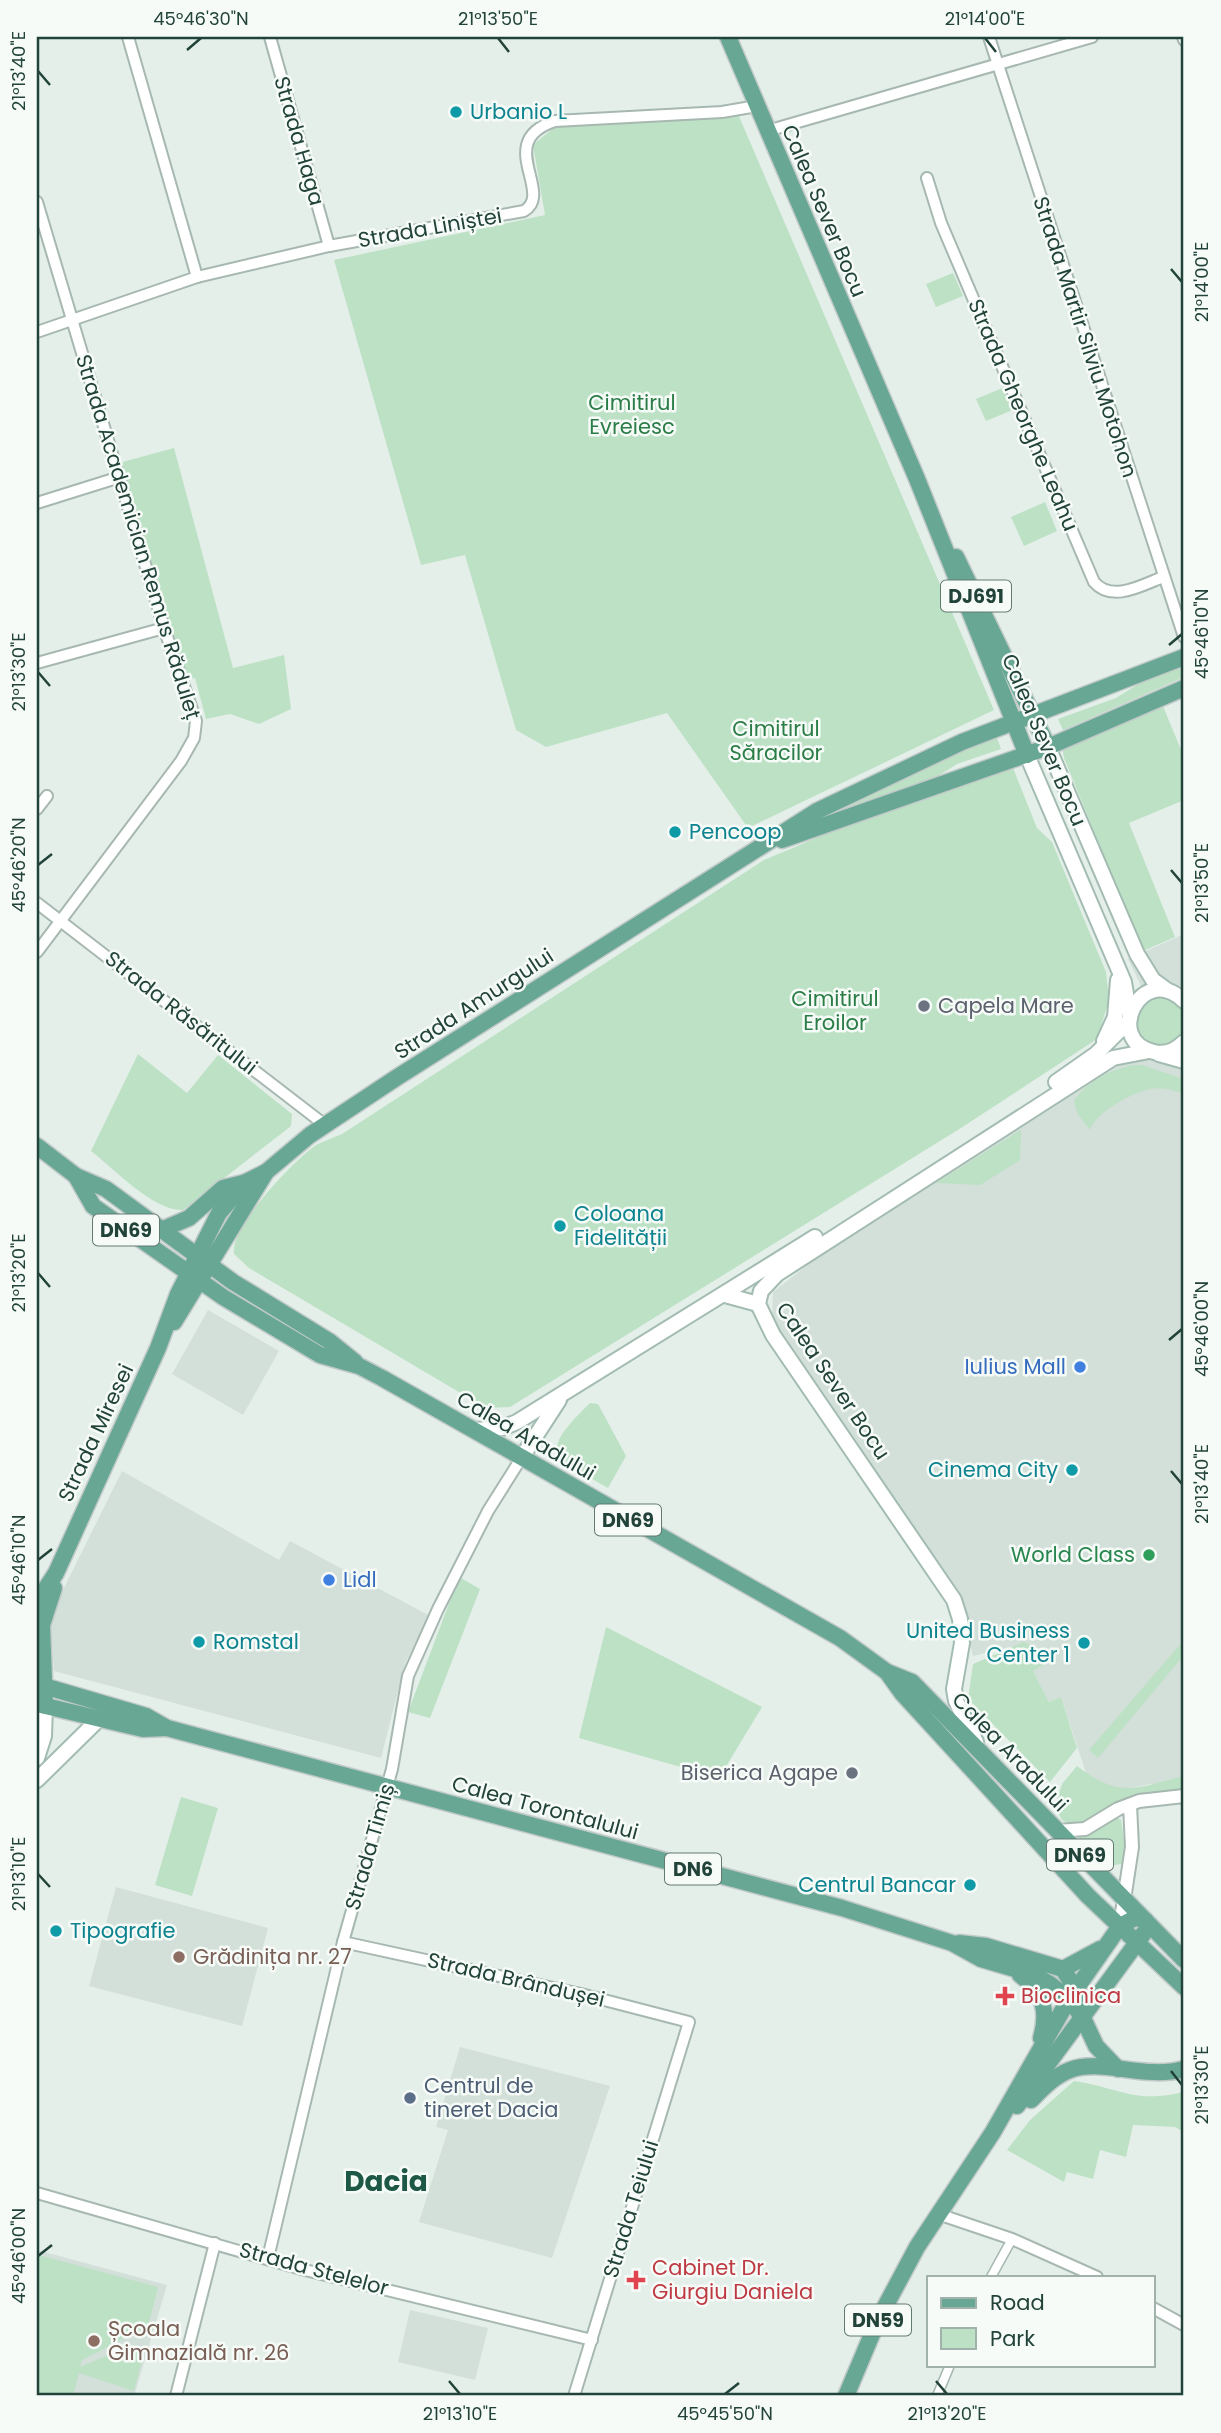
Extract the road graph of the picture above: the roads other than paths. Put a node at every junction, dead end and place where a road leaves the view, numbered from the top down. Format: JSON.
{"nodes":[{"id":1,"x":128,"y":37,"type":"edge"},
{"id":2,"x":270,"y":37,"type":"edge"},
{"id":3,"x":728,"y":37,"type":"edge"},
{"id":4,"x":989,"y":37,"type":"edge"},
{"id":5,"x":1092,"y":37,"type":"edge"},
{"id":6,"x":997,"y":64,"type":"junction"},
{"id":7,"x":757,"y":106,"type":"junction"},
{"id":8,"x":767,"y":131,"type":"junction"},
{"id":9,"x":928,"y":178,"type":"dead end"},
{"id":10,"x":37,"y":202,"type":"edge"},
{"id":11,"x":329,"y":246,"type":"junction"},
{"id":12,"x":197,"y":277,"type":"junction"},
{"id":13,"x":73,"y":321,"type":"junction"},
{"id":14,"x":37,"y":332,"type":"edge"},
{"id":15,"x":120,"y":477,"type":"junction"},
{"id":16,"x":917,"y":479,"type":"junction"},
{"id":17,"x":37,"y":503,"type":"edge"},
{"id":18,"x":1163,"y":577,"type":"junction"},
{"id":19,"x":164,"y":628,"type":"junction"},
{"id":20,"x":1184,"y":637,"type":"edge"},
{"id":21,"x":1184,"y":657,"type":"edge"},
{"id":22,"x":37,"y":663,"type":"edge"},
{"id":23,"x":1184,"y":688,"type":"edge"},
{"id":24,"x":1033,"y":714,"type":"junction"},
{"id":25,"x":1013,"y":721,"type":"junction"},
{"id":26,"x":1048,"y":747,"type":"junction"},
{"id":27,"x":1027,"y":755,"type":"junction"},
{"id":28,"x":47,"y":796,"type":"dead end"},
{"id":29,"x":37,"y":809,"type":"edge"},
{"id":30,"x":708,"y":877,"type":"junction"},
{"id":31,"x":37,"y":903,"type":"edge"},
{"id":32,"x":60,"y":920,"type":"junction"},
{"id":33,"x":37,"y":952,"type":"edge"},
{"id":34,"x":1118,"y":966,"type":"junction"},
{"id":35,"x":1169,"y":991,"type":"junction"},
{"id":36,"x":1184,"y":1001,"type":"edge"},
{"id":37,"x":1129,"y":1019,"type":"junction"},
{"id":38,"x":1184,"y":1042,"type":"edge"},
{"id":39,"x":1152,"y":1052,"type":"junction"},
{"id":40,"x":1096,"y":1054,"type":"junction"},
{"id":41,"x":1184,"y":1061,"type":"edge"},
{"id":42,"x":325,"y":1125,"type":"junction"},
{"id":43,"x":37,"y":1146,"type":"edge"},
{"id":44,"x":266,"y":1172,"type":"junction"},
{"id":45,"x":76,"y":1176,"type":"junction"},
{"id":46,"x":246,"y":1182,"type":"junction"},
{"id":47,"x":161,"y":1230,"type":"junction"},
{"id":48,"x":203,"y":1261,"type":"junction"},
{"id":49,"x":194,"y":1278,"type":"junction"},
{"id":50,"x":725,"y":1294,"type":"junction"},
{"id":51,"x":758,"y":1304,"type":"junction"},
{"id":52,"x":359,"y":1366,"type":"junction"},
{"id":53,"x":567,"y":1391,"type":"junction"},
{"id":54,"x":475,"y":1430,"type":"junction"},
{"id":55,"x":522,"y":1457,"type":"junction"},
{"id":56,"x":56,"y":1573,"type":"junction"},
{"id":57,"x":37,"y":1602,"type":"edge"},
{"id":58,"x":887,"y":1672,"type":"junction"},
{"id":59,"x":40,"y":1685,"type":"edge"},
{"id":60,"x":41,"y":1705,"type":"edge"},
{"id":61,"x":99,"y":1719,"type":"junction"},
{"id":62,"x":167,"y":1728,"type":"junction"},
{"id":63,"x":984,"y":1754,"type":"junction"},
{"id":64,"x":37,"y":1758,"type":"edge"},
{"id":65,"x":37,"y":1780,"type":"edge"},
{"id":66,"x":387,"y":1789,"type":"junction"},
{"id":67,"x":1184,"y":1796,"type":"edge"},
{"id":68,"x":1130,"y":1805,"type":"junction"},
{"id":69,"x":1057,"y":1831,"type":"junction"},
{"id":70,"x":1125,"y":1901,"type":"junction"},
{"id":71,"x":1145,"y":1920,"type":"junction"},
{"id":72,"x":1120,"y":1926,"type":"junction"},
{"id":73,"x":343,"y":1942,"type":"junction"},
{"id":74,"x":1139,"y":1942,"type":"junction"},
{"id":75,"x":952,"y":1943,"type":"junction"},
{"id":76,"x":1105,"y":1946,"type":"junction"},
{"id":77,"x":1184,"y":1960,"type":"edge"},
{"id":78,"x":1006,"y":1967,"type":"junction"},
{"id":79,"x":1063,"y":1969,"type":"junction"},
{"id":80,"x":1184,"y":1987,"type":"edge"},
{"id":81,"x":1073,"y":1994,"type":"junction"},
{"id":82,"x":1083,"y":2018,"type":"junction"},
{"id":83,"x":689,"y":2022,"type":"joint"},
{"id":84,"x":1038,"y":2049,"type":"junction"},
{"id":85,"x":1118,"y":2069,"type":"junction"},
{"id":86,"x":1184,"y":2069,"type":"edge"},
{"id":87,"x":1013,"y":2112,"type":"junction"},
{"id":88,"x":993,"y":2132,"type":"junction"},
{"id":89,"x":37,"y":2193,"type":"edge"},
{"id":90,"x":938,"y":2214,"type":"junction"},
{"id":91,"x":1012,"y":2239,"type":"junction"},
{"id":92,"x":215,"y":2243,"type":"junction"},
{"id":93,"x":268,"y":2258,"type":"junction"},
{"id":94,"x":992,"y":2276,"type":"edge"},
{"id":95,"x":1095,"y":2276,"type":"edge"},
{"id":96,"x":1154,"y":2309,"type":"edge"},
{"id":97,"x":1184,"y":2325,"type":"edge"},
{"id":98,"x":592,"y":2340,"type":"junction"},
{"id":99,"x":950,"y":2366,"type":"edge"},
{"id":100,"x":176,"y":2396,"type":"edge"},
{"id":101,"x":574,"y":2396,"type":"edge"},
{"id":102,"x":846,"y":2396,"type":"edge"},
{"id":103,"x":937,"y":2396,"type":"edge"}],
"edges":[{"from":1,"to":12,"type":"street"},
{"from":2,"to":11,"type":"street","name":"Strada Haga"},
{"from":3,"to":7,"type":"main road","name":"Calea Sever Bocu","number":"DJ691"},
{"from":4,"to":6,"type":"street","name":"Strada Martir Silviu Motohon"},
{"from":5,"to":6,"type":"street"},
{"from":6,"to":8,"type":"street"},
{"from":6,"to":18,"type":"street","name":"Strada Martir Silviu Motohon"},
{"from":7,"to":8,"type":"main road","name":"Calea Sever Bocu","number":"DJ691"},
{"from":7,"to":11,"type":"street","name":"Strada Liniștei"},
{"from":8,"to":16,"type":"main road","name":"Calea Sever Bocu","number":"DJ691"},
{"from":9,"to":18,"type":"street","name":"Strada Gheorghe Leahu"},
{"from":10,"to":13,"type":"street","name":"Strada Academician Remus Răduleț"},
{"from":11,"to":12,"type":"street","name":"Strada Liniștei"},
{"from":12,"to":13,"type":"street","name":"Strada Liniștei"},
{"from":13,"to":14,"type":"street","name":"Strada Liniștei"},
{"from":13,"to":15,"type":"street","name":"Strada Academician Remus Răduleț"},
{"from":15,"to":17,"type":"street"},
{"from":15,"to":19,"type":"street","name":"Strada Academician Remus Răduleț"},
{"from":16,"to":24,"type":"main road","name":"Calea Sever Bocu","number":"DJ691"},
{"from":16,"to":25,"type":"main road","name":"Calea Sever Bocu","number":"DJ691"},
{"from":18,"to":20,"type":"street","name":"Strada Martir Silviu Motohon"},
{"from":19,"to":22,"type":"street"},
{"from":19,"to":32,"type":"street","name":"Strada Academician Remus Răduleț"},
{"from":21,"to":24,"type":"main road","name":"Strada Amurgului"},
{"from":23,"to":26,"type":"main road","name":"Strada Amurgului"},
{"from":24,"to":25,"type":"main road","name":"Strada Amurgului"},
{"from":24,"to":26,"type":"main road","name":"Calea Sever Bocu","number":"DJ691"},
{"from":25,"to":27,"type":"main road","name":"Calea Sever Bocu","number":"DJ691"},
{"from":25,"to":30,"type":"main road","name":"Strada Amurgului"},
{"from":26,"to":27,"type":"main road","name":"Strada Amurgului"},
{"from":26,"to":35,"type":"main road","name":"Calea Sever Bocu","number":"DJ691"},
{"from":27,"to":30,"type":"main road","name":"Strada Amurgului"},
{"from":27,"to":34,"type":"main road","name":"Calea Sever Bocu","number":"DJ691"},
{"from":28,"to":29,"type":"street"},
{"from":30,"to":42,"type":"main road","name":"Strada Amurgului"},
{"from":31,"to":32,"type":"street","name":"Strada Răsăritului"},
{"from":32,"to":33,"type":"street","name":"Strada Academician Remus Răduleț"},
{"from":32,"to":42,"type":"street","name":"Strada Răsăritului"},
{"from":34,"to":37,"type":"main road","name":"Calea Sever Bocu","number":"DJ691"},
{"from":34,"to":40,"type":"main road"},
{"from":35,"to":36,"type":"main road","number":"DJ691"},
{"from":35,"to":37,"type":"main road"},
{"from":37,"to":39,"type":"main road","number":"DJ691"},
{"from":37,"to":40,"type":"main road"},
{"from":38,"to":39,"type":"main road","name":"Calea Sever Bocu"},
{"from":39,"to":41,"type":"main road"},
{"from":39,"to":51,"type":"main road","name":"Calea Sever Bocu"},
{"from":40,"to":50,"type":"main road"},
{"from":42,"to":44,"type":"main road","name":"Strada Amurgului"},
{"from":43,"to":45,"type":"main road","name":"Calea Aradului","number":"DN69"},
{"from":44,"to":46,"type":"main road","name":"Strada Amurgului"},
{"from":44,"to":48,"type":"main road","name":"Strada Amurgului"},
{"from":45,"to":47,"type":"main road","name":"Calea Aradului","number":"DN69"},
{"from":45,"to":49,"type":"main road","name":"Calea Aradului","number":"DN69"},
{"from":46,"to":47,"type":"main road"},
{"from":46,"to":48,"type":"main road","name":"Strada Amurgului"},
{"from":47,"to":48,"type":"main road","name":"Calea Aradului","number":"DN69"},
{"from":48,"to":49,"type":"main road","name":"Strada Miresei"},
{"from":48,"to":52,"type":"main road","name":"Calea Aradului","number":"DN69"},
{"from":49,"to":52,"type":"main road","name":"Calea Aradului","number":"DN69"},
{"from":49,"to":56,"type":"main road","name":"Strada Miresei"},
{"from":50,"to":51,"type":"main road"},
{"from":50,"to":53,"type":"main road"},
{"from":51,"to":63,"type":"main road","name":"Calea Sever Bocu"},
{"from":52,"to":54,"type":"main road","name":"Calea Aradului","number":"DN69"},
{"from":53,"to":54,"type":"main road"},
{"from":53,"to":55,"type":"main road"},
{"from":54,"to":55,"type":"main road","name":"Calea Aradului","number":"DN69"},
{"from":55,"to":58,"type":"main road","name":"Calea Aradului","number":"DN69"},
{"from":55,"to":66,"type":"street","name":"Strada Timiș"},
{"from":56,"to":57,"type":"main road","name":"Strada Miresei"},
{"from":56,"to":59,"type":"main road","name":"Strada Miresei"},
{"from":58,"to":63,"type":"main road","name":"Calea Aradului","number":"DN69"},
{"from":58,"to":72,"type":"main road","name":"Calea Aradului","number":"DN69"},
{"from":59,"to":60,"type":"main road","name":"Strada Miresei"},
{"from":59,"to":62,"type":"main road","name":"Calea Torontalului","number":"DN6"},
{"from":60,"to":61,"type":"main road","name":"Calea Torontalului","number":"DN6"},
{"from":60,"to":64,"type":"main road"},
{"from":61,"to":62,"type":"main road","name":"Calea Torontalului","number":"DN6"},
{"from":61,"to":65,"type":"main road"},
{"from":62,"to":66,"type":"main road","name":"Calea Torontalului","number":"DN6"},
{"from":63,"to":69,"type":"main road","name":"Calea Aradului","number":"DN69"},
{"from":66,"to":73,"type":"street","name":"Strada Timiș"},
{"from":66,"to":75,"type":"main road","name":"Calea Torontalului","number":"DN6"},
{"from":67,"to":68,"type":"street"},
{"from":68,"to":69,"type":"street"},
{"from":68,"to":70,"type":"street"},
{"from":69,"to":70,"type":"main road","name":"Calea Aradului","number":"DN69"},
{"from":70,"to":71,"type":"main road","name":"Calea Aradului","number":"DN69"},
{"from":70,"to":72,"type":"street"},
{"from":71,"to":72,"type":"main road"},
{"from":71,"to":74,"type":"main road"},
{"from":71,"to":77,"type":"main road","name":"Calea Aradului"},
{"from":72,"to":74,"type":"main road","name":"Calea Aradului","number":"DN69"},
{"from":72,"to":76,"type":"main road"},
{"from":73,"to":83,"type":"street","name":"Strada Brândușei"},
{"from":73,"to":93,"type":"street","name":"Strada Timiș"},
{"from":74,"to":80,"type":"main road","name":"Calea Aradului","number":"DN69"},
{"from":74,"to":82,"type":"main road"},
{"from":75,"to":78,"type":"main road","name":"Calea Torontalului","number":"DN6"},
{"from":75,"to":79,"type":"main road","name":"Calea Torontalului","number":"DN6"},
{"from":76,"to":79,"type":"main road"},
{"from":76,"to":81,"type":"main road"},
{"from":78,"to":81,"type":"main road","name":"Calea Torontalului","number":"DN6"},
{"from":78,"to":84,"type":"main road","number":"DN6"},
{"from":79,"to":81,"type":"main road"},
{"from":81,"to":82,"type":"main road"},
{"from":81,"to":84,"type":"main road","number":"DN59"},
{"from":82,"to":85,"type":"main road"},
{"from":82,"to":87,"type":"main road","number":"DN59"},
{"from":83,"to":98,"type":"street","name":"Strada Teiului"},
{"from":84,"to":88,"type":"main road","number":"DN59"},
{"from":85,"to":86,"type":"main road"},
{"from":85,"to":87,"type":"main road"},
{"from":87,"to":88,"type":"main road","number":"DN59"},
{"from":88,"to":90,"type":"main road","number":"DN59"},
{"from":89,"to":92,"type":"street","name":"Strada Stelelor"},
{"from":90,"to":91,"type":"street"},
{"from":90,"to":102,"type":"main road","number":"DN59"},
{"from":91,"to":94,"type":"street"},
{"from":91,"to":95,"type":"street"},
{"from":92,"to":93,"type":"street","name":"Strada Stelelor"},
{"from":92,"to":100,"type":"street"},
{"from":93,"to":98,"type":"street","name":"Strada Stelelor"},
{"from":96,"to":97,"type":"street"},
{"from":98,"to":101,"type":"street","name":"Strada Teiului"},
{"from":99,"to":103,"type":"street"}]}
